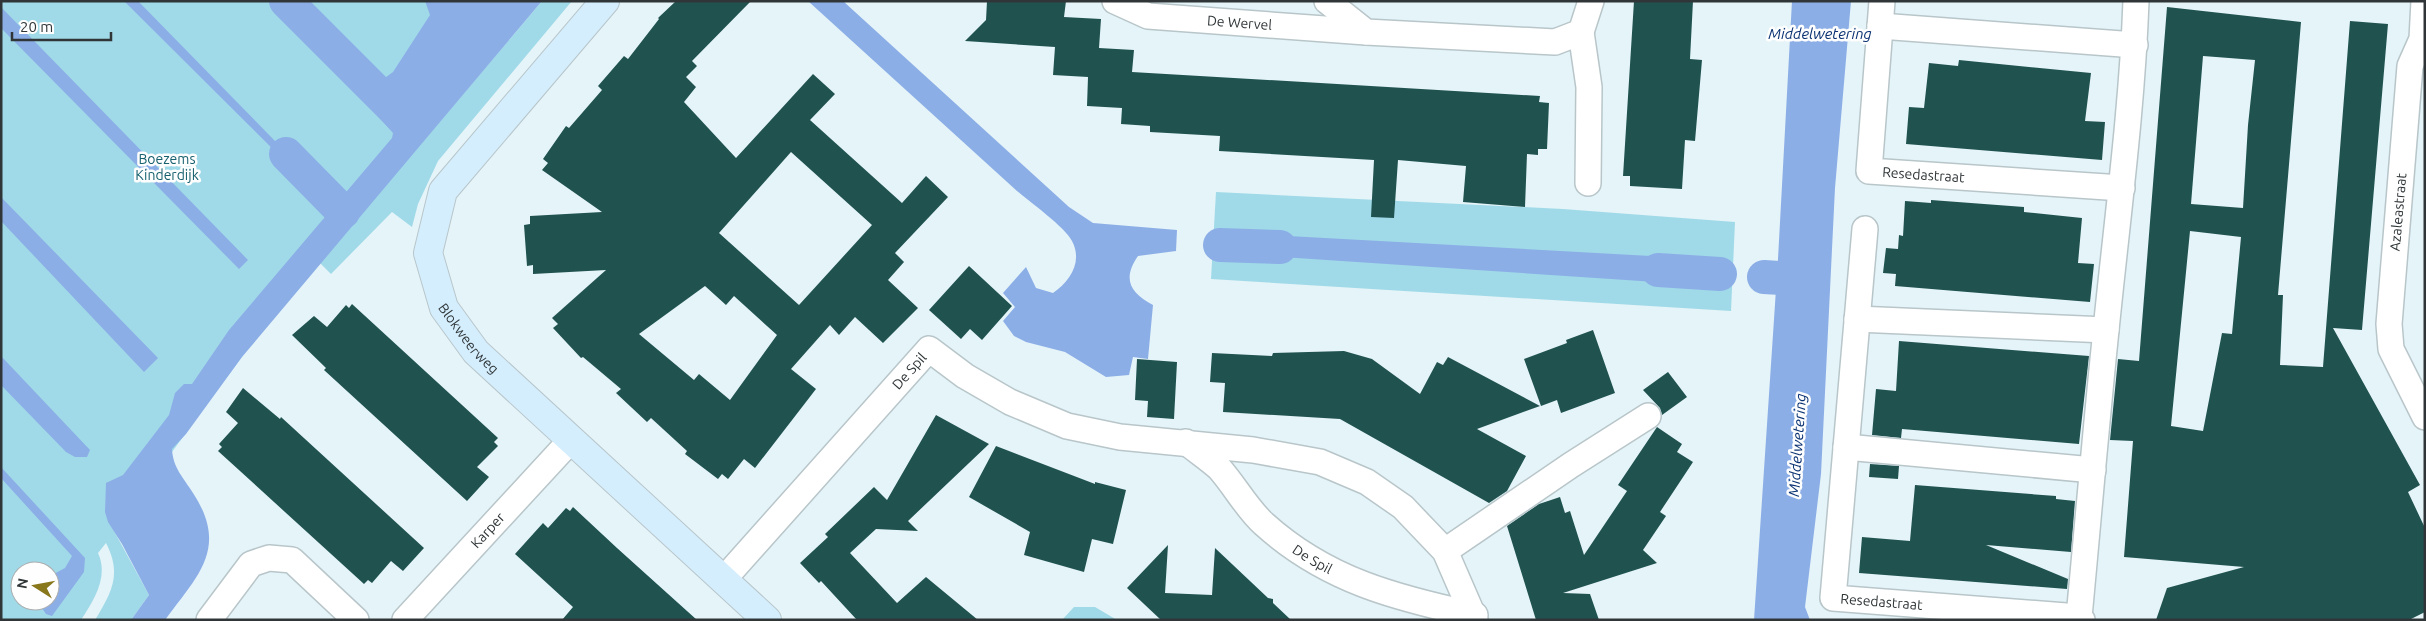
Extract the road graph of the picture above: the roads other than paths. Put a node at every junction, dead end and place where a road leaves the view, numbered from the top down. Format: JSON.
{"nodes":[{"id":1,"x":605,"y":1,"type":"edge"},
{"id":2,"x":1115,"y":1,"type":"edge"},
{"id":3,"x":1327,"y":1,"type":"edge"},
{"id":4,"x":1591,"y":1,"type":"edge"},
{"id":5,"x":1882,"y":1,"type":"edge"},
{"id":6,"x":2136,"y":1,"type":"edge"},
{"id":7,"x":2424,"y":1,"type":"edge"},
{"id":8,"x":1880,"y":26,"type":"junction"},
{"id":9,"x":1366,"y":32,"type":"junction"},
{"id":10,"x":1581,"y":32,"type":"junction"},
{"id":11,"x":2135,"y":45,"type":"junction"},
{"id":12,"x":1588,"y":183,"type":"dead end"},
{"id":13,"x":2122,"y":188,"type":"junction"},
{"id":14,"x":1866,"y":229,"type":"dead end"},
{"id":15,"x":1857,"y":319,"type":"junction"},
{"id":16,"x":2106,"y":330,"type":"junction"},
{"id":17,"x":1648,"y":416,"type":"dead end"},
{"id":18,"x":2425,"y":417,"type":"edge"},
{"id":19,"x":571,"y":440,"type":"junction"},
{"id":20,"x":1186,"y":442,"type":"junction"},
{"id":21,"x":1846,"y":447,"type":"junction"},
{"id":22,"x":2093,"y":470,"type":"junction"},
{"id":23,"x":1445,"y":551,"type":"junction"},
{"id":24,"x":723,"y":580,"type":"junction"},
{"id":25,"x":1475,"y":618,"type":"edge"},
{"id":26,"x":2081,"y":618,"type":"edge"},
{"id":27,"x":209,"y":620,"type":"edge"},
{"id":28,"x":356,"y":620,"type":"edge"},
{"id":29,"x":405,"y":620,"type":"edge"},
{"id":30,"x":767,"y":620,"type":"edge"}],
"edges":[{"from":1,"to":19,"type":"street","name":"Blokweerweg"},
{"from":2,"to":9,"type":"street","name":"De Wervel"},
{"from":3,"to":9,"type":"street"},
{"from":4,"to":10,"type":"street"},
{"from":5,"to":8,"type":"street","name":"Resedastraat"},
{"from":6,"to":11,"type":"street","name":"Resedastraat"},
{"from":7,"to":18,"type":"street","name":"Azaleastraat"},
{"from":8,"to":11,"type":"street"},
{"from":8,"to":13,"type":"street","name":"Resedastraat"},
{"from":9,"to":10,"type":"street","name":"De Wervel"},
{"from":10,"to":12,"type":"street"},
{"from":11,"to":13,"type":"street","name":"Resedastraat"},
{"from":13,"to":16,"type":"street","name":"Resedastraat"},
{"from":14,"to":15,"type":"street","name":"Resedastraat"},
{"from":15,"to":16,"type":"street"},
{"from":15,"to":21,"type":"street","name":"Resedastraat"},
{"from":16,"to":22,"type":"street","name":"Resedastraat"},
{"from":17,"to":23,"type":"street"},
{"from":19,"to":24,"type":"street","name":"Blokweerweg"},
{"from":19,"to":29,"type":"street","name":"Karper"},
{"from":20,"to":23,"type":"street","name":"De Spil"},
{"from":20,"to":24,"type":"street","name":"De Spil"},
{"from":20,"to":25,"type":"street","name":"De Spil"},
{"from":21,"to":22,"type":"street"},
{"from":21,"to":26,"type":"street","name":"Resedastraat"},
{"from":22,"to":26,"type":"street","name":"Resedastraat"},
{"from":23,"to":25,"type":"street","name":"De Spil"},
{"from":24,"to":30,"type":"street","name":"Blokweerweg"},
{"from":27,"to":28,"type":"street"}]}
